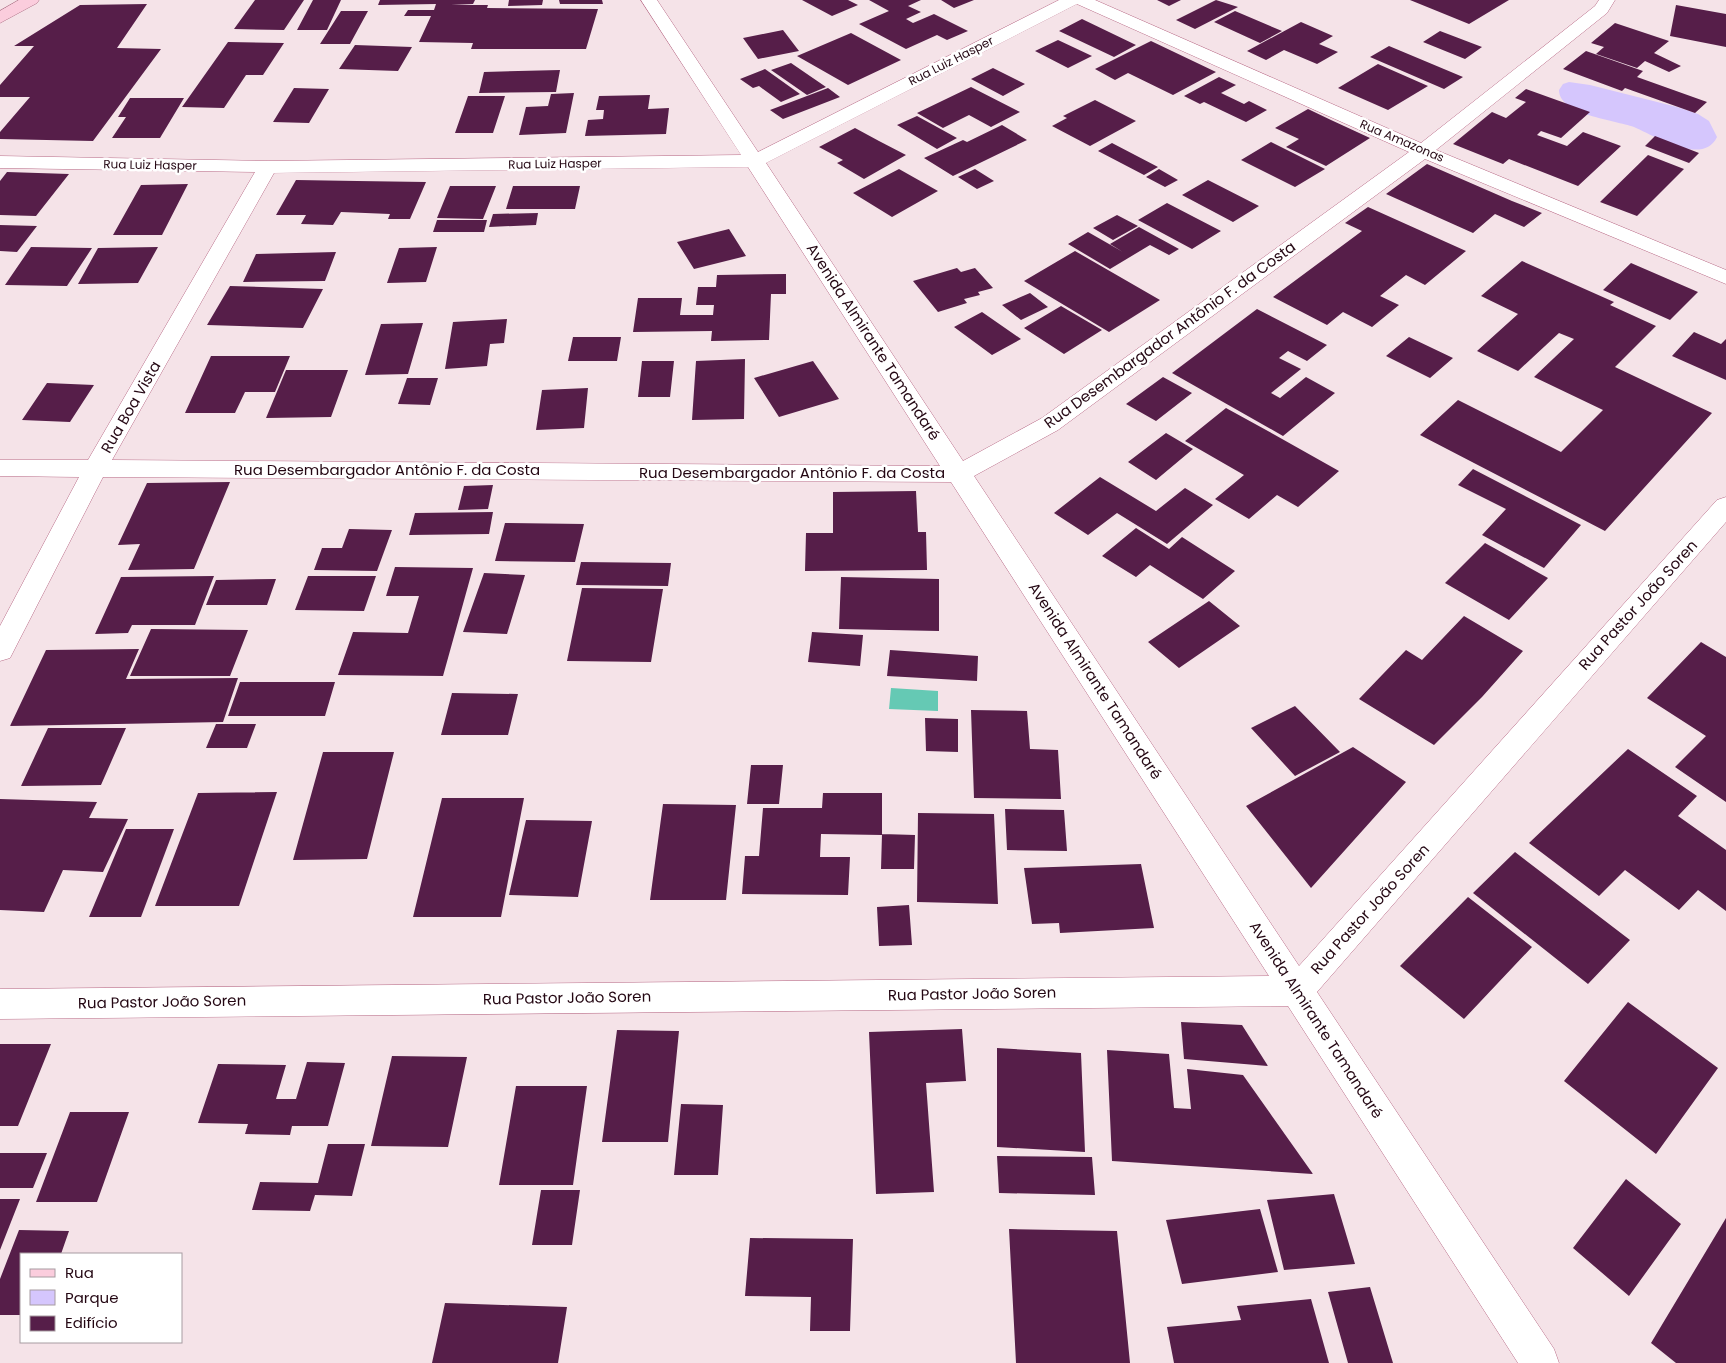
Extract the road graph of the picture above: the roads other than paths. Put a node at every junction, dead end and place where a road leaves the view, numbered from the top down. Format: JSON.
{"nodes":[{"id":1,"x":32,"y":0,"type":"edge"},
{"id":2,"x":649,"y":0,"type":"edge"},
{"id":3,"x":1072,"y":0,"type":"edge"},
{"id":4,"x":1081,"y":0,"type":"edge"},
{"id":5,"x":1607,"y":0,"type":"edge"},
{"id":6,"x":0,"y":18,"type":"edge"},
{"id":7,"x":1423,"y":151,"type":"junction"},
{"id":8,"x":755,"y":161,"type":"junction"},
{"id":9,"x":0,"y":162,"type":"edge"},
{"id":10,"x":268,"y":167,"type":"junction"},
{"id":11,"x":1726,"y":278,"type":"edge"},
{"id":12,"x":0,"y":468,"type":"edge"},
{"id":13,"x":96,"y":468,"type":"junction"},
{"id":14,"x":959,"y":474,"type":"junction"},
{"id":15,"x":1726,"y":506,"type":"edge"},
{"id":16,"x":0,"y":651,"type":"edge"},
{"id":17,"x":1297,"y":991,"type":"junction"},
{"id":18,"x":0,"y":1004,"type":"edge"},
{"id":19,"x":1540,"y":1363,"type":"edge"}],
"edges":[{"from":1,"to":6,"type":"main road"},
{"from":2,"to":8,"type":"street","name":"Avenida Almirante Tamandaré"},
{"from":3,"to":8,"type":"street","name":"Rua Luiz Hasper"},
{"from":4,"to":7,"type":"street","name":"Rua Amazonas"},
{"from":5,"to":7,"type":"street","name":"Rua Desembargador Antônio F. da Costa"},
{"from":7,"to":11,"type":"street","name":"Rua Amazonas"},
{"from":7,"to":14,"type":"street","name":"Rua Desembargador Antônio F. da Costa"},
{"from":8,"to":10,"type":"street","name":"Rua Luiz Hasper"},
{"from":8,"to":14,"type":"street","name":"Avenida Almirante Tamandaré"},
{"from":9,"to":10,"type":"street","name":"Rua Luiz Hasper"},
{"from":10,"to":13,"type":"street","name":"Rua Boa Vista"},
{"from":12,"to":13,"type":"street","name":"Rua Desembargador Antônio F. da Costa"},
{"from":13,"to":14,"type":"street","name":"Rua Desembargador Antônio F. da Costa"},
{"from":13,"to":16,"type":"street","name":"Rua Boa Vista"},
{"from":14,"to":17,"type":"street","name":"Avenida Almirante Tamandaré"},
{"from":15,"to":17,"type":"street","name":"Rua Pastor João Soren"},
{"from":17,"to":18,"type":"street","name":"Rua Pastor João Soren"},
{"from":17,"to":19,"type":"street","name":"Avenida Almirante Tamandaré"}]}
